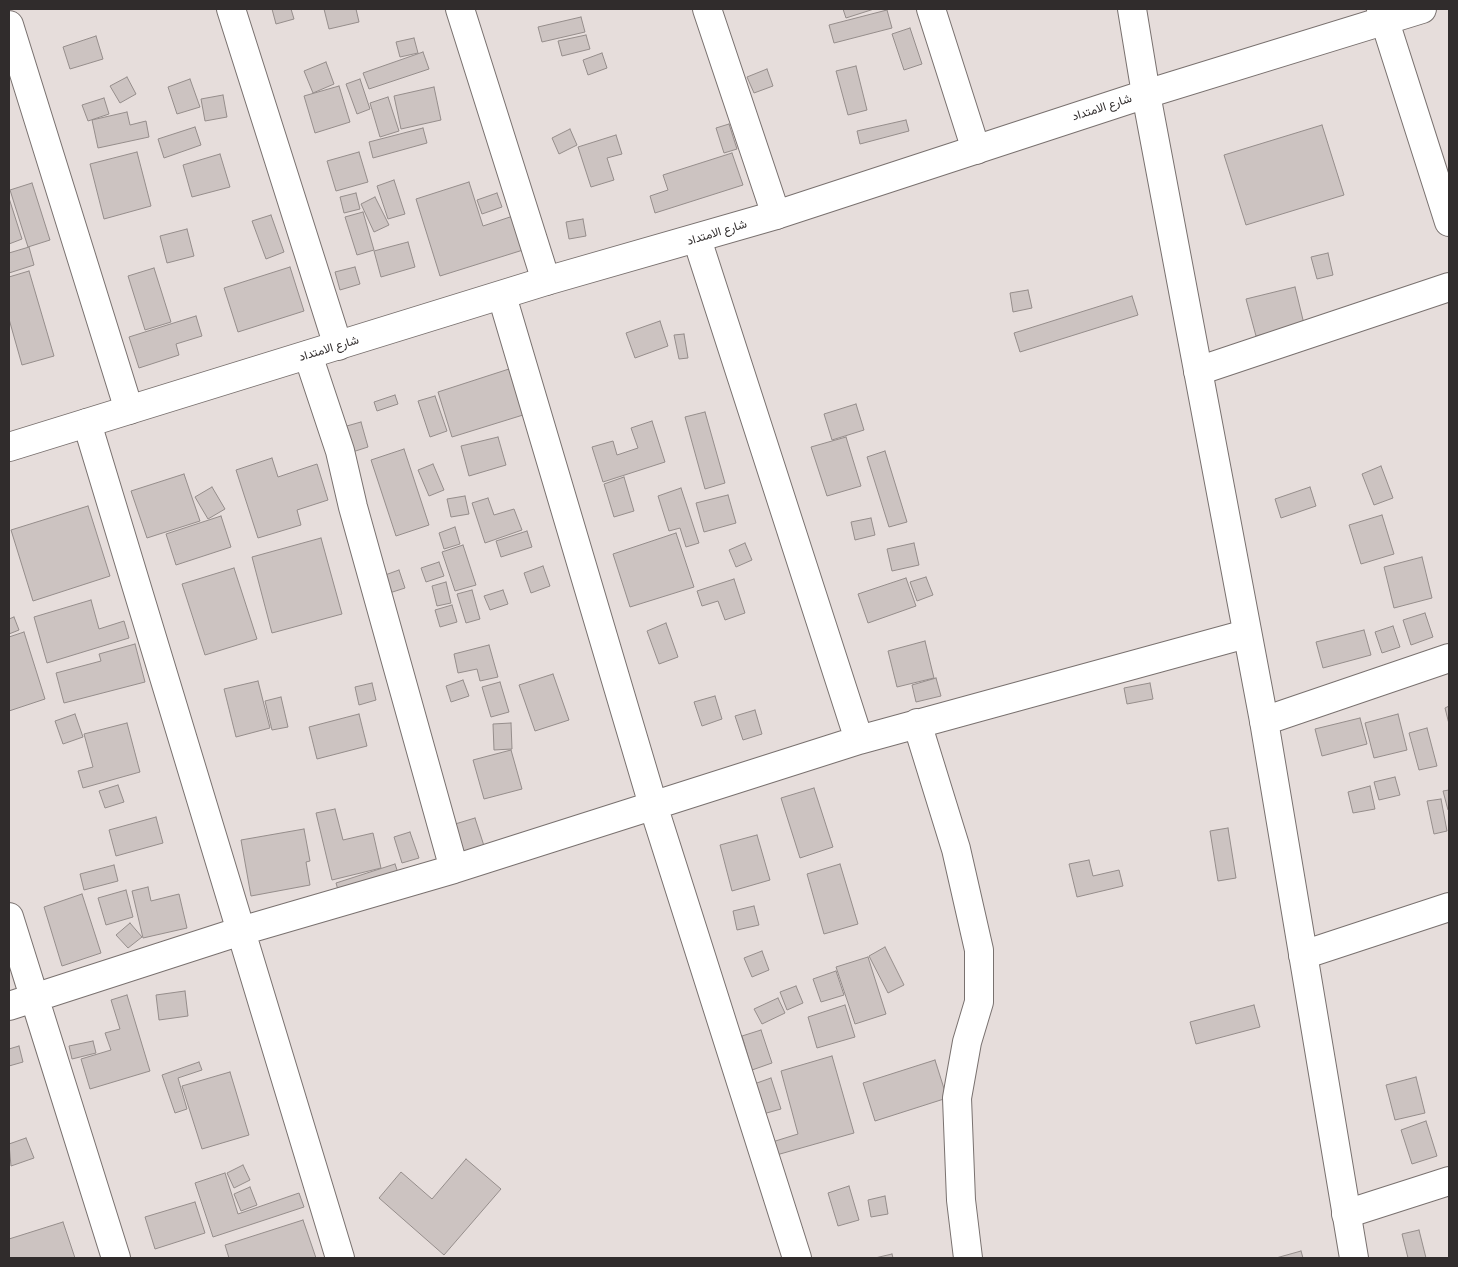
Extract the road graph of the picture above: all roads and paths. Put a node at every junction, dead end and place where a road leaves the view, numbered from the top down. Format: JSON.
{"nodes":[{"id":1,"x":231,"y":9,"type":"edge"},
{"id":2,"x":460,"y":9,"type":"edge"},
{"id":3,"x":707,"y":9,"type":"edge"},
{"id":4,"x":931,"y":9,"type":"edge"},
{"id":5,"x":1132,"y":9,"type":"edge"},
{"id":6,"x":1422,"y":9,"type":"edge"},
{"id":7,"x":1383,"y":14,"type":"edge"},
{"id":8,"x":9,"y":24,"type":"edge"},
{"id":9,"x":1146,"y":94,"type":"junction"},
{"id":10,"x":976,"y":150,"type":"junction"},
{"id":11,"x":776,"y":215,"type":"junction"},
{"id":12,"x":1449,"y":222,"type":"edge"},
{"id":13,"x":697,"y":239,"type":"junction"},
{"id":14,"x":546,"y":281,"type":"junction"},
{"id":15,"x":1449,"y":287,"type":"edge"},
{"id":16,"x":502,"y":296,"type":"junction"},
{"id":17,"x":338,"y":346,"type":"junction"},
{"id":18,"x":308,"y":355,"type":"junction"},
{"id":19,"x":1198,"y":371,"type":"junction"},
{"id":20,"x":129,"y":410,"type":"junction"},
{"id":21,"x":87,"y":423,"type":"junction"},
{"id":22,"x":9,"y":447,"type":"edge"},
{"id":23,"x":1246,"y":634,"type":"junction"},
{"id":24,"x":1449,"y":658,"type":"edge"},
{"id":25,"x":1264,"y":721,"type":"junction"},
{"id":26,"x":918,"y":723,"type":"junction"},
{"id":27,"x":859,"y":740,"type":"junction"},
{"id":28,"x":653,"y":805,"type":"junction"},
{"id":29,"x":454,"y":869,"type":"junction"},
{"id":30,"x":1449,"y":907,"type":"edge"},
{"id":31,"x":9,"y":918,"type":"edge"},
{"id":32,"x":241,"y":931,"type":"junction"},
{"id":33,"x":1303,"y":955,"type":"junction"},
{"id":34,"x":21,"y":1002,"type":"edge"},
{"id":35,"x":1449,"y":1181,"type":"edge"},
{"id":36,"x":1346,"y":1214,"type":"junction"},
{"id":37,"x":116,"y":1258,"type":"edge"},
{"id":38,"x":340,"y":1258,"type":"edge"},
{"id":39,"x":797,"y":1258,"type":"edge"},
{"id":40,"x":968,"y":1258,"type":"edge"},
{"id":41,"x":1354,"y":1258,"type":"edge"}],
"edges":[{"from":1,"to":17,"type":"street"},
{"from":2,"to":14,"type":"street"},
{"from":3,"to":11,"type":"street"},
{"from":4,"to":10,"type":"street"},
{"from":5,"to":9,"type":"street"},
{"from":6,"to":7,"type":"street","name":"شارع الامتداد"},
{"from":7,"to":9,"type":"street","name":"شارع الامتداد"},
{"from":7,"to":12,"type":"street"},
{"from":8,"to":20,"type":"street"},
{"from":9,"to":10,"type":"street","name":"شارع الامتداد"},
{"from":9,"to":19,"type":"street"},
{"from":10,"to":11,"type":"street","name":"شارع الامتداد"},
{"from":11,"to":13,"type":"street","name":"شارع الامتداد"},
{"from":13,"to":14,"type":"street","name":"شارع الامتداد"},
{"from":13,"to":27,"type":"street"},
{"from":14,"to":16,"type":"street","name":"شارع الامتداد"},
{"from":15,"to":19,"type":"street"},
{"from":16,"to":17,"type":"street","name":"شارع الامتداد"},
{"from":16,"to":28,"type":"street"},
{"from":17,"to":18,"type":"street","name":"شارع الامتداد"},
{"from":18,"to":20,"type":"street","name":"شارع الامتداد"},
{"from":18,"to":29,"type":"street"},
{"from":19,"to":23,"type":"street"},
{"from":20,"to":21,"type":"street","name":"شارع الامتداد"},
{"from":21,"to":22,"type":"street","name":"شارع الامتداد"},
{"from":21,"to":32,"type":"street"},
{"from":23,"to":25,"type":"street"},
{"from":23,"to":26,"type":"street"},
{"from":24,"to":25,"type":"street"},
{"from":25,"to":33,"type":"street"},
{"from":26,"to":27,"type":"street"},
{"from":26,"to":40,"type":"street"},
{"from":27,"to":28,"type":"street"},
{"from":28,"to":29,"type":"street"},
{"from":28,"to":39,"type":"street"},
{"from":29,"to":32,"type":"street"},
{"from":30,"to":33,"type":"street"},
{"from":31,"to":34,"type":"street"},
{"from":32,"to":34,"type":"street"},
{"from":32,"to":38,"type":"street"},
{"from":33,"to":36,"type":"street"},
{"from":34,"to":37,"type":"street"},
{"from":35,"to":36,"type":"street"},
{"from":36,"to":41,"type":"street"}]}
